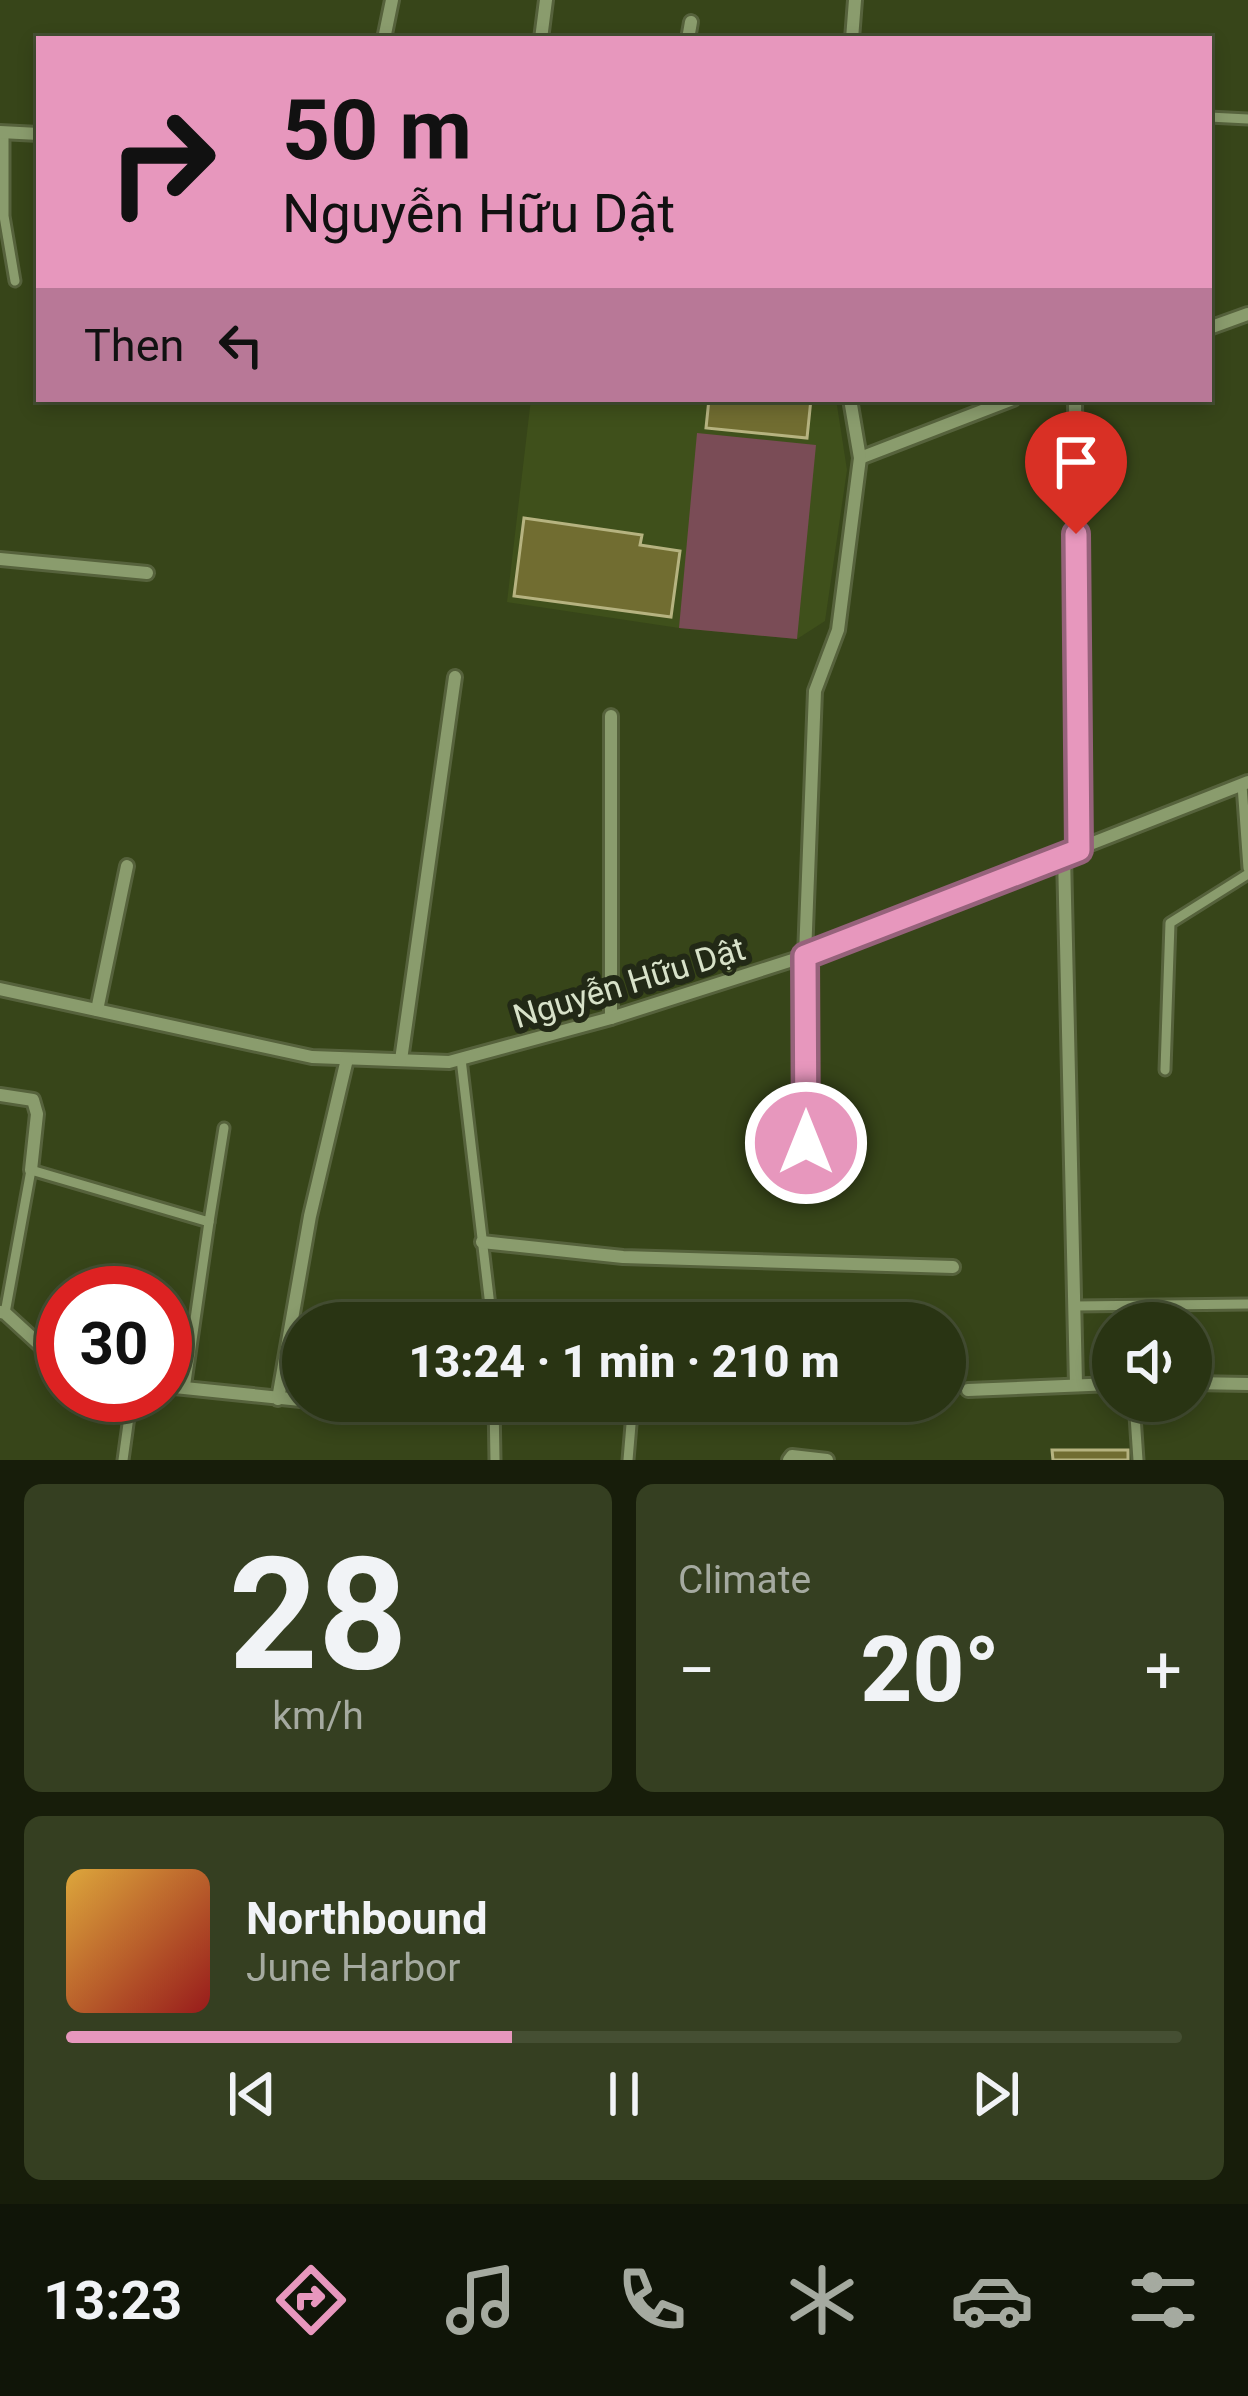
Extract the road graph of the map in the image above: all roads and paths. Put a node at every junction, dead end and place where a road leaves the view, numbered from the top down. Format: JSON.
{"nodes":[{"id":1,"x":392,"y":0,"type":"edge"},
{"id":2,"x":546,"y":0,"type":"edge"},
{"id":3,"x":855,"y":0,"type":"edge"},
{"id":4,"x":691,"y":22,"type":"dead end"},
{"id":5,"x":385,"y":36,"type":"edge"},
{"id":6,"x":541,"y":36,"type":"edge"},
{"id":7,"x":689,"y":36,"type":"edge"},
{"id":8,"x":852,"y":36,"type":"edge"},
{"id":9,"x":1212,"y":117,"type":"edge"},
{"id":10,"x":1248,"y":119,"type":"edge"},
{"id":11,"x":2,"y":132,"type":"edge"},
{"id":12,"x":36,"y":134,"type":"edge"},
{"id":13,"x":14,"y":281,"type":"dead end"},
{"id":14,"x":1248,"y":314,"type":"edge"},
{"id":15,"x":1212,"y":327,"type":"edge"},
{"id":16,"x":851,"y":402,"type":"edge"},
{"id":17,"x":1005,"y":402,"type":"edge"},
{"id":18,"x":1075,"y":402,"type":"edge"},
{"id":19,"x":860,"y":458,"type":"junction"},
{"id":20,"x":0,"y":559,"type":"edge"},
{"id":21,"x":147,"y":573,"type":"dead end"},
{"id":22,"x":455,"y":677,"type":"dead end"},
{"id":23,"x":611,"y":716,"type":"dead end"},
{"id":24,"x":1245,"y":784,"type":"edge"},
{"id":25,"x":1079,"y":850,"type":"junction"},
{"id":26,"x":1064,"y":855,"type":"junction"},
{"id":27,"x":127,"y":866,"type":"dead end"},
{"id":28,"x":1248,"y":871,"type":"edge"},
{"id":29,"x":805,"y":956,"type":"junction"},
{"id":30,"x":0,"y":988,"type":"edge"},
{"id":31,"x":97,"y":1010,"type":"junction"},
{"id":32,"x":611,"y":1018,"type":"junction"},
{"id":33,"x":346,"y":1059,"type":"junction"},
{"id":34,"x":401,"y":1060,"type":"junction"},
{"id":35,"x":461,"y":1060,"type":"junction"},
{"id":36,"x":1165,"y":1070,"type":"dead end"},
{"id":37,"x":0,"y":1095,"type":"edge"},
{"id":38,"x":224,"y":1128,"type":"dead end"},
{"id":39,"x":806,"y":1143,"type":"dead end"},
{"id":40,"x":32,"y":1170,"type":"junction"},
{"id":41,"x":209,"y":1222,"type":"junction"},
{"id":42,"x":482,"y":1242,"type":"junction"},
{"id":43,"x":953,"y":1267,"type":"dead end"},
{"id":44,"x":489,"y":1302,"type":"edge"},
{"id":45,"x":1248,"y":1304,"type":"edge"},
{"id":46,"x":1075,"y":1306,"type":"junction"},
{"id":47,"x":3,"y":1313,"type":"edge"},
{"id":48,"x":192,"y":1336,"type":"edge"},
{"id":49,"x":36,"y":1342,"type":"edge"},
{"id":50,"x":1212,"y":1383,"type":"edge"},
{"id":51,"x":1076,"y":1384,"type":"junction"},
{"id":52,"x":1092,"y":1384,"type":"edge"},
{"id":53,"x":1248,"y":1384,"type":"edge"},
{"id":54,"x":192,"y":1390,"type":"edge"},
{"id":55,"x":968,"y":1390,"type":"dead end"},
{"id":56,"x":278,"y":1399,"type":"junction"},
{"id":57,"x":282,"y":1399,"type":"edge"},
{"id":58,"x":128,"y":1422,"type":"edge"},
{"id":59,"x":494,"y":1422,"type":"edge"},
{"id":60,"x":631,"y":1422,"type":"edge"},
{"id":61,"x":1136,"y":1422,"type":"edge"},
{"id":62,"x":123,"y":1460,"type":"edge"},
{"id":63,"x":495,"y":1460,"type":"edge"},
{"id":64,"x":628,"y":1460,"type":"edge"},
{"id":65,"x":789,"y":1460,"type":"edge"},
{"id":66,"x":827,"y":1460,"type":"edge"},
{"id":67,"x":1138,"y":1460,"type":"edge"}],
"edges":[{"from":1,"to":5,"type":"street"},
{"from":2,"to":6,"type":"street"},
{"from":3,"to":8,"type":"street"},
{"from":4,"to":7,"type":"street"},
{"from":9,"to":10,"type":"lane"},
{"from":11,"to":12,"type":"street"},
{"from":11,"to":13,"type":"lane"},
{"from":14,"to":15,"type":"street"},
{"from":16,"to":19,"type":"street"},
{"from":17,"to":19,"type":"street"},
{"from":18,"to":25,"type":"street"},
{"from":19,"to":29,"type":"street"},
{"from":20,"to":21,"type":"street"},
{"from":22,"to":34,"type":"street"},
{"from":23,"to":32,"type":"street"},
{"from":24,"to":25,"type":"street","name":"Nguyễn Hữu Dật"},
{"from":24,"to":28,"type":"lane"},
{"from":25,"to":26,"type":"street","name":"Nguyễn Hữu Dật"},
{"from":26,"to":29,"type":"street","name":"Nguyễn Hữu Dật"},
{"from":26,"to":46,"type":"street"},
{"from":27,"to":31,"type":"street"},
{"from":28,"to":36,"type":"lane"},
{"from":29,"to":32,"type":"street","name":"Nguyễn Hữu Dật"},
{"from":29,"to":39,"type":"street"},
{"from":30,"to":31,"type":"street","name":"Nguyễn Hữu Dật"},
{"from":31,"to":33,"type":"street","name":"Nguyễn Hữu Dật"},
{"from":32,"to":35,"type":"street","name":"Nguyễn Hữu Dật"},
{"from":33,"to":34,"type":"street","name":"Nguyễn Hữu Dật"},
{"from":33,"to":56,"type":"street"},
{"from":34,"to":35,"type":"street","name":"Nguyễn Hữu Dật"},
{"from":35,"to":42,"type":"lane"},
{"from":37,"to":40,"type":"street"},
{"from":38,"to":41,"type":"lane"},
{"from":40,"to":41,"type":"lane"},
{"from":40,"to":47,"type":"lane"},
{"from":41,"to":48,"type":"lane"},
{"from":42,"to":43,"type":"street"},
{"from":42,"to":44,"type":"lane"},
{"from":45,"to":46,"type":"lane"},
{"from":46,"to":51,"type":"street"},
{"from":47,"to":49,"type":"street"},
{"from":50,"to":53,"type":"street"},
{"from":51,"to":52,"type":"street"},
{"from":51,"to":55,"type":"street"},
{"from":54,"to":56,"type":"street"},
{"from":56,"to":57,"type":"street"},
{"from":58,"to":62,"type":"lane"},
{"from":59,"to":63,"type":"lane"},
{"from":60,"to":64,"type":"lane"},
{"from":61,"to":67,"type":"lane"},
{"from":65,"to":66,"type":"street"}]}
